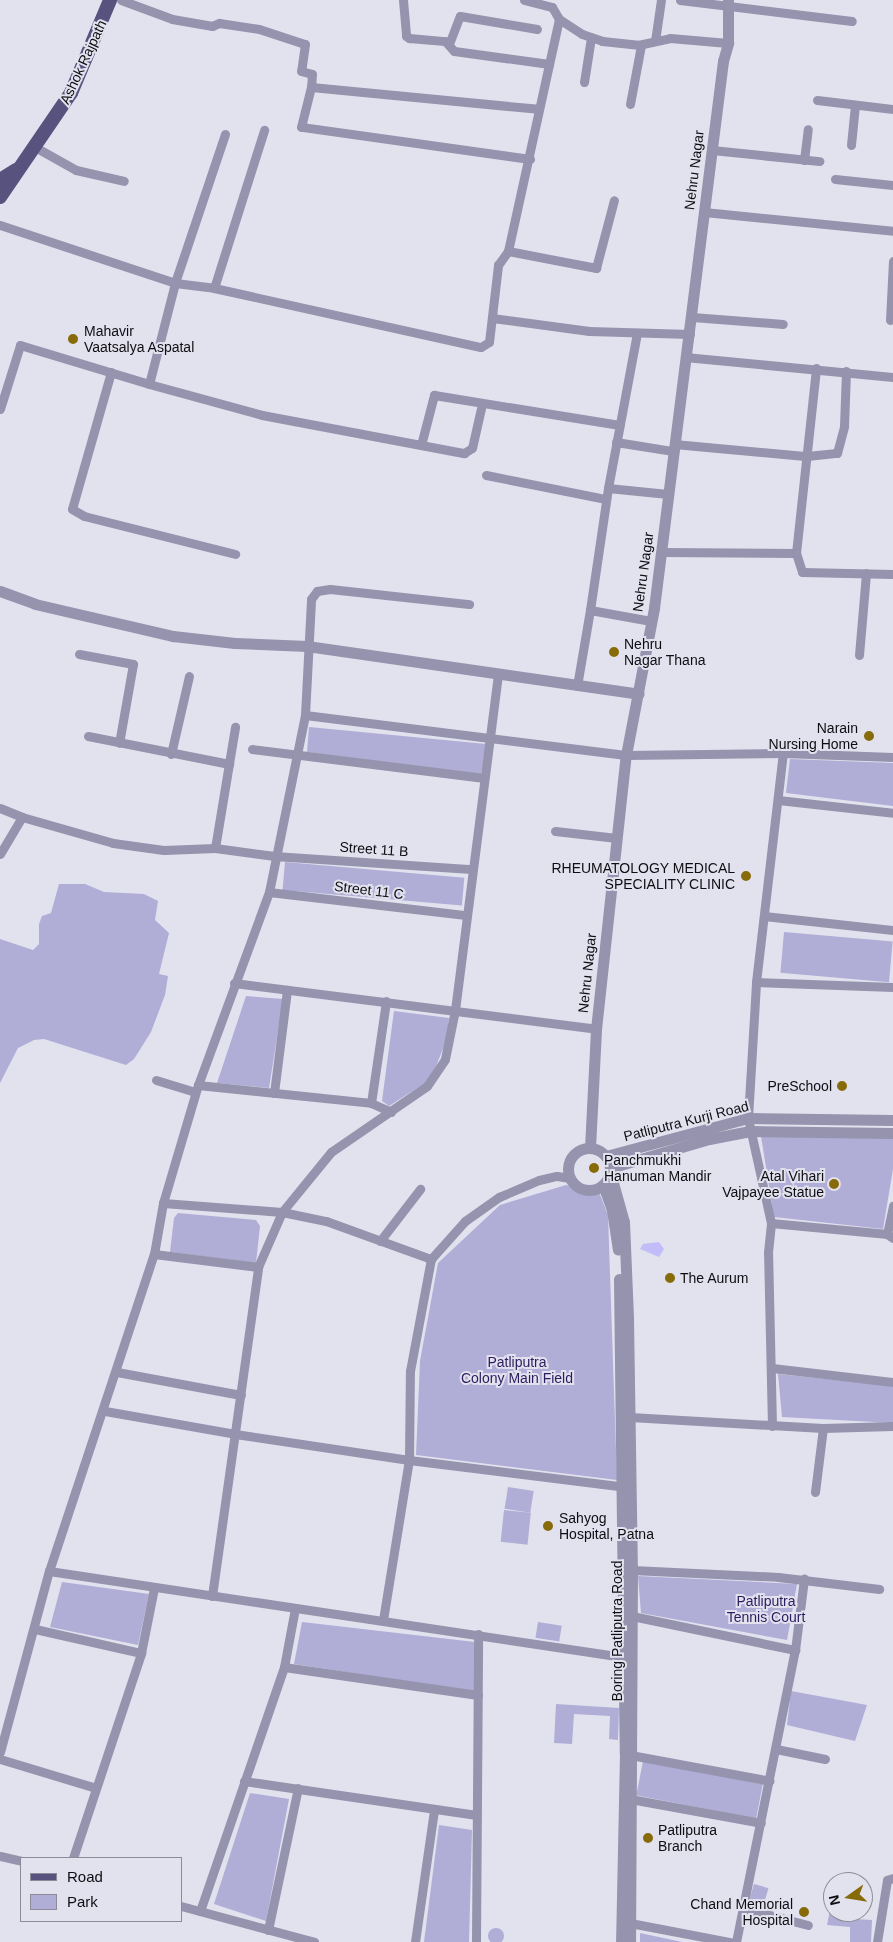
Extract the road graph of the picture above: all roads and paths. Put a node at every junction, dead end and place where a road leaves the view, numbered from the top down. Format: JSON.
{"nodes":[{"id":1,"x":110,"y":0,"type":"edge"},
{"id":2,"x":121,"y":0,"type":"edge"},
{"id":3,"x":404,"y":0,"type":"edge"},
{"id":4,"x":524,"y":0,"type":"edge"},
{"id":5,"x":661,"y":0,"type":"edge"},
{"id":6,"x":680,"y":0,"type":"edge"},
{"id":7,"x":728,"y":2,"type":"edge"},
{"id":8,"x":559,"y":19,"type":"junction"},
{"id":9,"x":852,"y":21,"type":"dead end"},
{"id":10,"x":537,"y":29,"type":"dead end"},
{"id":11,"x":591,"y":38,"type":"junction"},
{"id":12,"x":656,"y":41,"type":"junction"},
{"id":13,"x":728,"y":43,"type":"junction"},
{"id":14,"x":449,"y":44,"type":"junction"},
{"id":15,"x":641,"y":45,"type":"junction"},
{"id":16,"x":548,"y":64,"type":"junction"},
{"id":17,"x":584,"y":82,"type":"dead end"},
{"id":18,"x":311,"y":87,"type":"junction"},
{"id":19,"x":817,"y":100,"type":"dead end"},
{"id":20,"x":630,"y":104,"type":"dead end"},
{"id":21,"x":855,"y":104,"type":"junction"},
{"id":22,"x":538,"y":109,"type":"junction"},
{"id":23,"x":893,"y":109,"type":"edge"},
{"id":24,"x":808,"y":129,"type":"dead end"},
{"id":25,"x":264,"y":130,"type":"dead end"},
{"id":26,"x":225,"y":134,"type":"dead end"},
{"id":27,"x":851,"y":145,"type":"dead end"},
{"id":28,"x":35,"y":147,"type":"junction"},
{"id":29,"x":712,"y":150,"type":"junction"},
{"id":30,"x":530,"y":159,"type":"junction"},
{"id":31,"x":804,"y":160,"type":"junction"},
{"id":32,"x":819,"y":161,"type":"dead end"},
{"id":33,"x":16,"y":170,"type":"junction"},
{"id":34,"x":835,"y":179,"type":"dead end"},
{"id":35,"x":0,"y":180,"type":"edge"},
{"id":36,"x":124,"y":181,"type":"dead end"},
{"id":37,"x":893,"y":185,"type":"edge"},
{"id":38,"x":0,"y":197,"type":"edge"},
{"id":39,"x":614,"y":200,"type":"dead end"},
{"id":40,"x":704,"y":212,"type":"junction"},
{"id":41,"x":0,"y":225,"type":"edge"},
{"id":42,"x":893,"y":230,"type":"edge"},
{"id":43,"x":508,"y":251,"type":"junction"},
{"id":44,"x":893,"y":261,"type":"edge"},
{"id":45,"x":175,"y":283,"type":"junction"},
{"id":46,"x":214,"y":288,"type":"junction"},
{"id":47,"x":692,"y":317,"type":"junction"},
{"id":48,"x":492,"y":318,"type":"junction"},
{"id":49,"x":890,"y":320,"type":"dead end"},
{"id":50,"x":784,"y":324,"type":"dead end"},
{"id":51,"x":637,"y":334,"type":"junction"},
{"id":52,"x":690,"y":334,"type":"junction"},
{"id":53,"x":685,"y":357,"type":"junction"},
{"id":54,"x":816,"y":368,"type":"junction"},
{"id":55,"x":846,"y":371,"type":"junction"},
{"id":56,"x":111,"y":372,"type":"junction"},
{"id":57,"x":893,"y":377,"type":"edge"},
{"id":58,"x":149,"y":384,"type":"junction"},
{"id":59,"x":482,"y":404,"type":"junction"},
{"id":60,"x":0,"y":409,"type":"edge"},
{"id":61,"x":620,"y":424,"type":"junction"},
{"id":62,"x":616,"y":442,"type":"junction"},
{"id":63,"x":421,"y":445,"type":"junction"},
{"id":64,"x":674,"y":447,"type":"junction"},
{"id":65,"x":807,"y":456,"type":"junction"},
{"id":66,"x":486,"y":475,"type":"dead end"},
{"id":67,"x":608,"y":488,"type":"junction"},
{"id":68,"x":668,"y":494,"type":"junction"},
{"id":69,"x":605,"y":499,"type":"junction"},
{"id":70,"x":661,"y":552,"type":"junction"},
{"id":71,"x":796,"y":553,"type":"junction"},
{"id":72,"x":235,"y":554,"type":"dead end"},
{"id":73,"x":866,"y":573,"type":"junction"},
{"id":74,"x":893,"y":574,"type":"edge"},
{"id":75,"x":0,"y":591,"type":"edge"},
{"id":76,"x":469,"y":604,"type":"dead end"},
{"id":77,"x":590,"y":610,"type":"junction"},
{"id":78,"x":651,"y":621,"type":"junction"},
{"id":79,"x":307,"y":646,"type":"junction"},
{"id":80,"x":79,"y":654,"type":"dead end"},
{"id":81,"x":859,"y":656,"type":"dead end"},
{"id":82,"x":189,"y":676,"type":"dead end"},
{"id":83,"x":498,"y":676,"type":"junction"},
{"id":84,"x":577,"y":686,"type":"junction"},
{"id":85,"x":639,"y":694,"type":"junction"},
{"id":86,"x":304,"y":715,"type":"junction"},
{"id":87,"x":235,"y":727,"type":"dead end"},
{"id":88,"x":88,"y":736,"type":"dead end"},
{"id":89,"x":490,"y":740,"type":"junction"},
{"id":90,"x":120,"y":743,"type":"junction"},
{"id":91,"x":252,"y":749,"type":"dead end"},
{"id":92,"x":783,"y":753,"type":"junction"},
{"id":93,"x":170,"y":754,"type":"junction"},
{"id":94,"x":294,"y":755,"type":"junction"},
{"id":95,"x":626,"y":756,"type":"junction"},
{"id":96,"x":893,"y":757,"type":"edge"},
{"id":97,"x":229,"y":764,"type":"junction"},
{"id":98,"x":484,"y":778,"type":"junction"},
{"id":99,"x":778,"y":800,"type":"junction"},
{"id":100,"x":0,"y":808,"type":"edge"},
{"id":101,"x":893,"y":812,"type":"edge"},
{"id":102,"x":22,"y":817,"type":"junction"},
{"id":103,"x":555,"y":830,"type":"dead end"},
{"id":104,"x":617,"y":838,"type":"junction"},
{"id":105,"x":215,"y":848,"type":"junction"},
{"id":106,"x":0,"y":854,"type":"edge"},
{"id":107,"x":274,"y":856,"type":"junction"},
{"id":108,"x":472,"y":869,"type":"junction"},
{"id":109,"x":269,"y":892,"type":"junction"},
{"id":110,"x":466,"y":915,"type":"junction"},
{"id":111,"x":764,"y":916,"type":"junction"},
{"id":112,"x":893,"y":930,"type":"edge"},
{"id":113,"x":756,"y":982,"type":"junction"},
{"id":114,"x":234,"y":983,"type":"junction"},
{"id":115,"x":893,"y":987,"type":"edge"},
{"id":116,"x":287,"y":990,"type":"junction"},
{"id":117,"x":386,"y":1001,"type":"junction"},
{"id":118,"x":455,"y":1010,"type":"junction"},
{"id":119,"x":596,"y":1029,"type":"junction"},
{"id":120,"x":156,"y":1080,"type":"dead end"},
{"id":121,"x":196,"y":1089,"type":"junction"},
{"id":122,"x":274,"y":1093,"type":"junction"},
{"id":123,"x":371,"y":1103,"type":"junction"},
{"id":124,"x":391,"y":1112,"type":"junction"},
{"id":125,"x":748,"y":1118,"type":"junction"},
{"id":126,"x":893,"y":1120,"type":"edge"},
{"id":127,"x":750,"y":1130,"type":"junction"},
{"id":128,"x":893,"y":1133,"type":"edge"},
{"id":129,"x":590,"y":1148,"type":"junction"},
{"id":130,"x":606,"y":1156,"type":"junction"},
{"id":131,"x":610,"y":1170,"type":"junction"},
{"id":132,"x":570,"y":1178,"type":"junction"},
{"id":133,"x":603,"y":1185,"type":"junction"},
{"id":134,"x":420,"y":1189,"type":"dead end"},
{"id":135,"x":163,"y":1203,"type":"junction"},
{"id":136,"x":893,"y":1206,"type":"edge"},
{"id":137,"x":282,"y":1212,"type":"junction"},
{"id":138,"x":771,"y":1223,"type":"junction"},
{"id":139,"x":890,"y":1236,"type":"edge"},
{"id":140,"x":380,"y":1241,"type":"junction"},
{"id":141,"x":154,"y":1254,"type":"junction"},
{"id":142,"x":431,"y":1259,"type":"junction"},
{"id":143,"x":258,"y":1266,"type":"junction"},
{"id":144,"x":624,"y":1320,"type":"junction"},
{"id":145,"x":772,"y":1368,"type":"junction"},
{"id":146,"x":117,"y":1372,"type":"junction"},
{"id":147,"x":893,"y":1382,"type":"edge"},
{"id":148,"x":241,"y":1395,"type":"junction"},
{"id":149,"x":104,"y":1411,"type":"junction"},
{"id":150,"x":630,"y":1417,"type":"junction"},
{"id":151,"x":772,"y":1426,"type":"junction"},
{"id":152,"x":893,"y":1426,"type":"edge"},
{"id":153,"x":823,"y":1428,"type":"junction"},
{"id":154,"x":236,"y":1434,"type":"junction"},
{"id":155,"x":409,"y":1460,"type":"junction"},
{"id":156,"x":627,"y":1487,"type":"junction"},
{"id":157,"x":815,"y":1492,"type":"dead end"},
{"id":158,"x":632,"y":1570,"type":"junction"},
{"id":159,"x":49,"y":1572,"type":"junction"},
{"id":160,"x":804,"y":1579,"type":"junction"},
{"id":161,"x":154,"y":1588,"type":"junction"},
{"id":162,"x":879,"y":1589,"type":"dead end"},
{"id":163,"x":212,"y":1596,"type":"junction"},
{"id":164,"x":295,"y":1608,"type":"junction"},
{"id":165,"x":632,"y":1616,"type":"junction"},
{"id":166,"x":383,"y":1620,"type":"junction"},
{"id":167,"x":35,"y":1629,"type":"junction"},
{"id":168,"x":478,"y":1634,"type":"junction"},
{"id":169,"x":796,"y":1650,"type":"junction"},
{"id":170,"x":141,"y":1653,"type":"junction"},
{"id":171,"x":628,"y":1658,"type":"junction"},
{"id":172,"x":284,"y":1667,"type":"junction"},
{"id":173,"x":478,"y":1695,"type":"junction"},
{"id":174,"x":776,"y":1748,"type":"junction"},
{"id":175,"x":0,"y":1752,"type":"edge"},
{"id":176,"x":629,"y":1754,"type":"junction"},
{"id":177,"x":0,"y":1759,"type":"edge"},
{"id":178,"x":825,"y":1759,"type":"dead end"},
{"id":179,"x":770,"y":1780,"type":"junction"},
{"id":180,"x":244,"y":1781,"type":"junction"},
{"id":181,"x":96,"y":1788,"type":"junction"},
{"id":182,"x":298,"y":1788,"type":"junction"},
{"id":183,"x":629,"y":1799,"type":"junction"},
{"id":184,"x":434,"y":1810,"type":"junction"},
{"id":185,"x":477,"y":1815,"type":"junction"},
{"id":186,"x":761,"y":1823,"type":"junction"},
{"id":187,"x":0,"y":1856,"type":"edge"},
{"id":188,"x":73,"y":1857,"type":"edge"},
{"id":189,"x":20,"y":1862,"type":"edge"},
{"id":190,"x":893,"y":1878,"type":"edge"},
{"id":191,"x":182,"y":1906,"type":"edge"},
{"id":192,"x":743,"y":1908,"type":"junction"},
{"id":193,"x":200,"y":1911,"type":"junction"},
{"id":194,"x":630,"y":1923,"type":"junction"},
{"id":195,"x":808,"y":1924,"type":"dead end"},
{"id":196,"x":268,"y":1930,"type":"junction"},
{"id":197,"x":314,"y":1942,"type":"edge"},
{"id":198,"x":415,"y":1942,"type":"edge"},
{"id":199,"x":476,"y":1942,"type":"edge"},
{"id":200,"x":621,"y":1942,"type":"edge"},
{"id":201,"x":630,"y":1942,"type":"edge"},
{"id":202,"x":730,"y":1942,"type":"edge"},
{"id":203,"x":736,"y":1942,"type":"edge"},
{"id":204,"x":877,"y":1942,"type":"edge"}],
"edges":[{"from":1,"to":28,"type":"main road","name":"Ashok Rajpath"},
{"from":2,"to":18,"type":"street"},
{"from":3,"to":14,"type":"street"},
{"from":4,"to":8,"type":"street"},
{"from":5,"to":12,"type":"street"},
{"from":6,"to":7,"type":"street"},
{"from":7,"to":9,"type":"street"},
{"from":7,"to":13,"type":"street","name":"Nehru Nagar"},
{"from":8,"to":11,"type":"street"},
{"from":8,"to":16,"type":"street"},
{"from":10,"to":14,"type":"street"},
{"from":11,"to":15,"type":"street"},
{"from":11,"to":17,"type":"street"},
{"from":12,"to":13,"type":"street"},
{"from":12,"to":15,"type":"street"},
{"from":13,"to":29,"type":"street","name":"Nehru Nagar"},
{"from":14,"to":16,"type":"street"},
{"from":15,"to":20,"type":"street"},
{"from":16,"to":22,"type":"street"},
{"from":18,"to":22,"type":"street"},
{"from":18,"to":30,"type":"street"},
{"from":19,"to":21,"type":"street"},
{"from":21,"to":23,"type":"street"},
{"from":21,"to":27,"type":"street"},
{"from":22,"to":30,"type":"street"},
{"from":24,"to":31,"type":"street"},
{"from":25,"to":46,"type":"street"},
{"from":26,"to":45,"type":"street"},
{"from":28,"to":33,"type":"main road","name":"Ashok Rajpath"},
{"from":28,"to":36,"type":"street"},
{"from":29,"to":31,"type":"street"},
{"from":29,"to":40,"type":"street","name":"Nehru Nagar"},
{"from":30,"to":43,"type":"street"},
{"from":31,"to":32,"type":"street"},
{"from":33,"to":35,"type":"main road","name":"Ashok Rajpath"},
{"from":33,"to":38,"type":"main road","name":"Ashok Rajpath"},
{"from":34,"to":37,"type":"street"},
{"from":39,"to":43,"type":"street"},
{"from":40,"to":42,"type":"street"},
{"from":40,"to":47,"type":"street","name":"Nehru Nagar"},
{"from":41,"to":45,"type":"street"},
{"from":43,"to":48,"type":"street"},
{"from":44,"to":49,"type":"street"},
{"from":45,"to":46,"type":"street"},
{"from":45,"to":58,"type":"street"},
{"from":46,"to":48,"type":"street"},
{"from":47,"to":50,"type":"street"},
{"from":47,"to":52,"type":"street","name":"Nehru Nagar"},
{"from":48,"to":51,"type":"street"},
{"from":51,"to":52,"type":"street"},
{"from":51,"to":61,"type":"street"},
{"from":52,"to":53,"type":"street","name":"Nehru Nagar"},
{"from":53,"to":54,"type":"street"},
{"from":53,"to":64,"type":"street","name":"Nehru Nagar"},
{"from":54,"to":55,"type":"street"},
{"from":54,"to":65,"type":"street"},
{"from":55,"to":57,"type":"street"},
{"from":55,"to":65,"type":"street"},
{"from":56,"to":58,"type":"street"},
{"from":56,"to":60,"type":"street"},
{"from":56,"to":72,"type":"street"},
{"from":58,"to":63,"type":"street"},
{"from":59,"to":61,"type":"street"},
{"from":59,"to":63,"type":"street"},
{"from":59,"to":63,"type":"street"},
{"from":61,"to":62,"type":"street"},
{"from":62,"to":64,"type":"street"},
{"from":62,"to":67,"type":"street"},
{"from":64,"to":65,"type":"street"},
{"from":64,"to":68,"type":"street","name":"Nehru Nagar"},
{"from":65,"to":71,"type":"street"},
{"from":66,"to":69,"type":"street"},
{"from":67,"to":68,"type":"street"},
{"from":67,"to":69,"type":"street"},
{"from":68,"to":70,"type":"street","name":"Nehru Nagar"},
{"from":69,"to":77,"type":"street"},
{"from":70,"to":71,"type":"street"},
{"from":70,"to":78,"type":"street","name":"Nehru Nagar"},
{"from":71,"to":73,"type":"street"},
{"from":73,"to":74,"type":"street"},
{"from":73,"to":81,"type":"street"},
{"from":75,"to":79,"type":"street"},
{"from":76,"to":79,"type":"street"},
{"from":77,"to":78,"type":"street"},
{"from":77,"to":84,"type":"street"},
{"from":78,"to":85,"type":"street","name":"Nehru Nagar"},
{"from":79,"to":83,"type":"street"},
{"from":79,"to":86,"type":"street"},
{"from":80,"to":90,"type":"street"},
{"from":82,"to":93,"type":"street"},
{"from":83,"to":84,"type":"street"},
{"from":83,"to":89,"type":"street"},
{"from":84,"to":85,"type":"street"},
{"from":85,"to":95,"type":"street","name":"Nehru Nagar"},
{"from":86,"to":89,"type":"street"},
{"from":86,"to":94,"type":"street"},
{"from":87,"to":97,"type":"street"},
{"from":88,"to":90,"type":"street"},
{"from":89,"to":95,"type":"street"},
{"from":89,"to":98,"type":"street"},
{"from":90,"to":93,"type":"street"},
{"from":91,"to":94,"type":"street"},
{"from":92,"to":95,"type":"street"},
{"from":92,"to":96,"type":"street"},
{"from":92,"to":99,"type":"street"},
{"from":93,"to":97,"type":"street"},
{"from":94,"to":98,"type":"street"},
{"from":94,"to":107,"type":"street"},
{"from":95,"to":104,"type":"street","name":"Nehru Nagar"},
{"from":97,"to":105,"type":"street"},
{"from":98,"to":108,"type":"street"},
{"from":99,"to":101,"type":"street"},
{"from":99,"to":111,"type":"street"},
{"from":100,"to":102,"type":"street","name":"Street 11 B"},
{"from":102,"to":105,"type":"street","name":"Street 11 B"},
{"from":102,"to":106,"type":"street"},
{"from":103,"to":104,"type":"street"},
{"from":104,"to":119,"type":"street","name":"Nehru Nagar"},
{"from":105,"to":107,"type":"street","name":"Street 11 B"},
{"from":107,"to":108,"type":"street","name":"Street 11 B"},
{"from":107,"to":109,"type":"street"},
{"from":108,"to":110,"type":"street"},
{"from":109,"to":110,"type":"street","name":"Street 11 C"},
{"from":109,"to":114,"type":"street"},
{"from":110,"to":118,"type":"street"},
{"from":111,"to":112,"type":"street"},
{"from":111,"to":113,"type":"street"},
{"from":113,"to":115,"type":"street"},
{"from":113,"to":125,"type":"street"},
{"from":114,"to":116,"type":"street"},
{"from":114,"to":121,"type":"street"},
{"from":116,"to":117,"type":"street"},
{"from":116,"to":122,"type":"street"},
{"from":117,"to":118,"type":"street"},
{"from":117,"to":123,"type":"street"},
{"from":118,"to":119,"type":"street"},
{"from":118,"to":124,"type":"street"},
{"from":119,"to":129,"type":"street","name":"Nehru Nagar"},
{"from":120,"to":121,"type":"street"},
{"from":121,"to":122,"type":"street"},
{"from":121,"to":135,"type":"street"},
{"from":122,"to":123,"type":"street"},
{"from":123,"to":124,"type":"street"},
{"from":124,"to":137,"type":"street"},
{"from":125,"to":126,"type":"street","name":"Patliputra Kurji Road"},
{"from":125,"to":127,"type":"street"},
{"from":125,"to":130,"type":"street","name":"Patliputra Kurji Road"},
{"from":127,"to":128,"type":"street","name":"Patliputra Kurji Road"},
{"from":127,"to":131,"type":"street","name":"Patliputra Kurji Road"},
{"from":127,"to":138,"type":"street"},
{"from":129,"to":130,"type":"street"},
{"from":129,"to":132,"type":"street"},
{"from":130,"to":131,"type":"street"},
{"from":131,"to":133,"type":"street"},
{"from":131,"to":144,"type":"street","name":"Boring Patliputra Road"},
{"from":132,"to":133,"type":"street"},
{"from":132,"to":142,"type":"street"},
{"from":133,"to":144,"type":"street","name":"Boring Patliputra Road"},
{"from":134,"to":140,"type":"street"},
{"from":135,"to":137,"type":"street"},
{"from":135,"to":141,"type":"street"},
{"from":136,"to":139,"type":"street"},
{"from":137,"to":140,"type":"street"},
{"from":137,"to":143,"type":"street"},
{"from":138,"to":139,"type":"street"},
{"from":138,"to":145,"type":"street"},
{"from":140,"to":142,"type":"street"},
{"from":141,"to":143,"type":"street"},
{"from":141,"to":146,"type":"street"},
{"from":142,"to":155,"type":"street"},
{"from":143,"to":148,"type":"street"},
{"from":144,"to":150,"type":"street","name":"Boring Patliputra Road"},
{"from":144,"to":156,"type":"street","name":"Boring Patliputra Road"},
{"from":145,"to":147,"type":"street"},
{"from":145,"to":151,"type":"street"},
{"from":146,"to":148,"type":"street"},
{"from":146,"to":149,"type":"street"},
{"from":148,"to":154,"type":"street"},
{"from":149,"to":154,"type":"street"},
{"from":149,"to":159,"type":"street"},
{"from":150,"to":151,"type":"street"},
{"from":150,"to":156,"type":"street","name":"Boring Patliputra Road"},
{"from":151,"to":153,"type":"street"},
{"from":152,"to":153,"type":"street"},
{"from":153,"to":157,"type":"street"},
{"from":154,"to":155,"type":"street"},
{"from":154,"to":163,"type":"street"},
{"from":155,"to":156,"type":"street"},
{"from":155,"to":166,"type":"street"},
{"from":156,"to":158,"type":"street","name":"Boring Patliputra Road"},
{"from":156,"to":171,"type":"street","name":"Boring Patliputra Road"},
{"from":158,"to":160,"type":"street"},
{"from":158,"to":165,"type":"street","name":"Boring Patliputra Road"},
{"from":159,"to":161,"type":"street"},
{"from":159,"to":167,"type":"street"},
{"from":160,"to":162,"type":"street"},
{"from":160,"to":169,"type":"street"},
{"from":161,"to":163,"type":"street"},
{"from":161,"to":170,"type":"street"},
{"from":163,"to":164,"type":"street"},
{"from":164,"to":166,"type":"street"},
{"from":164,"to":172,"type":"street"},
{"from":165,"to":169,"type":"street"},
{"from":165,"to":171,"type":"street","name":"Boring Patliputra Road"},
{"from":166,"to":168,"type":"street"},
{"from":167,"to":170,"type":"street"},
{"from":167,"to":175,"type":"street"},
{"from":168,"to":171,"type":"street"},
{"from":168,"to":173,"type":"street"},
{"from":169,"to":174,"type":"street"},
{"from":170,"to":181,"type":"street"},
{"from":171,"to":176,"type":"street","name":"Boring Patliputra Road"},
{"from":172,"to":173,"type":"street"},
{"from":172,"to":180,"type":"street"},
{"from":173,"to":185,"type":"street"},
{"from":174,"to":178,"type":"street"},
{"from":174,"to":179,"type":"street"},
{"from":176,"to":179,"type":"street"},
{"from":176,"to":183,"type":"street","name":"Boring Patliputra Road"},
{"from":177,"to":181,"type":"street"},
{"from":179,"to":186,"type":"street"},
{"from":180,"to":182,"type":"street"},
{"from":180,"to":193,"type":"street"},
{"from":181,"to":188,"type":"street"},
{"from":182,"to":184,"type":"street"},
{"from":182,"to":196,"type":"street"},
{"from":183,"to":186,"type":"street"},
{"from":183,"to":194,"type":"street","name":"Boring Patliputra Road"},
{"from":183,"to":200,"type":"street","name":"Boring Patliputra Road"},
{"from":184,"to":185,"type":"street"},
{"from":184,"to":198,"type":"street"},
{"from":185,"to":199,"type":"street"},
{"from":186,"to":192,"type":"street"},
{"from":187,"to":189,"type":"street"},
{"from":190,"to":204,"type":"street"},
{"from":191,"to":193,"type":"street"},
{"from":192,"to":195,"type":"street"},
{"from":192,"to":203,"type":"street"},
{"from":193,"to":196,"type":"street"},
{"from":194,"to":201,"type":"street","name":"Boring Patliputra Road"},
{"from":194,"to":202,"type":"street"},
{"from":196,"to":197,"type":"street"}]}
